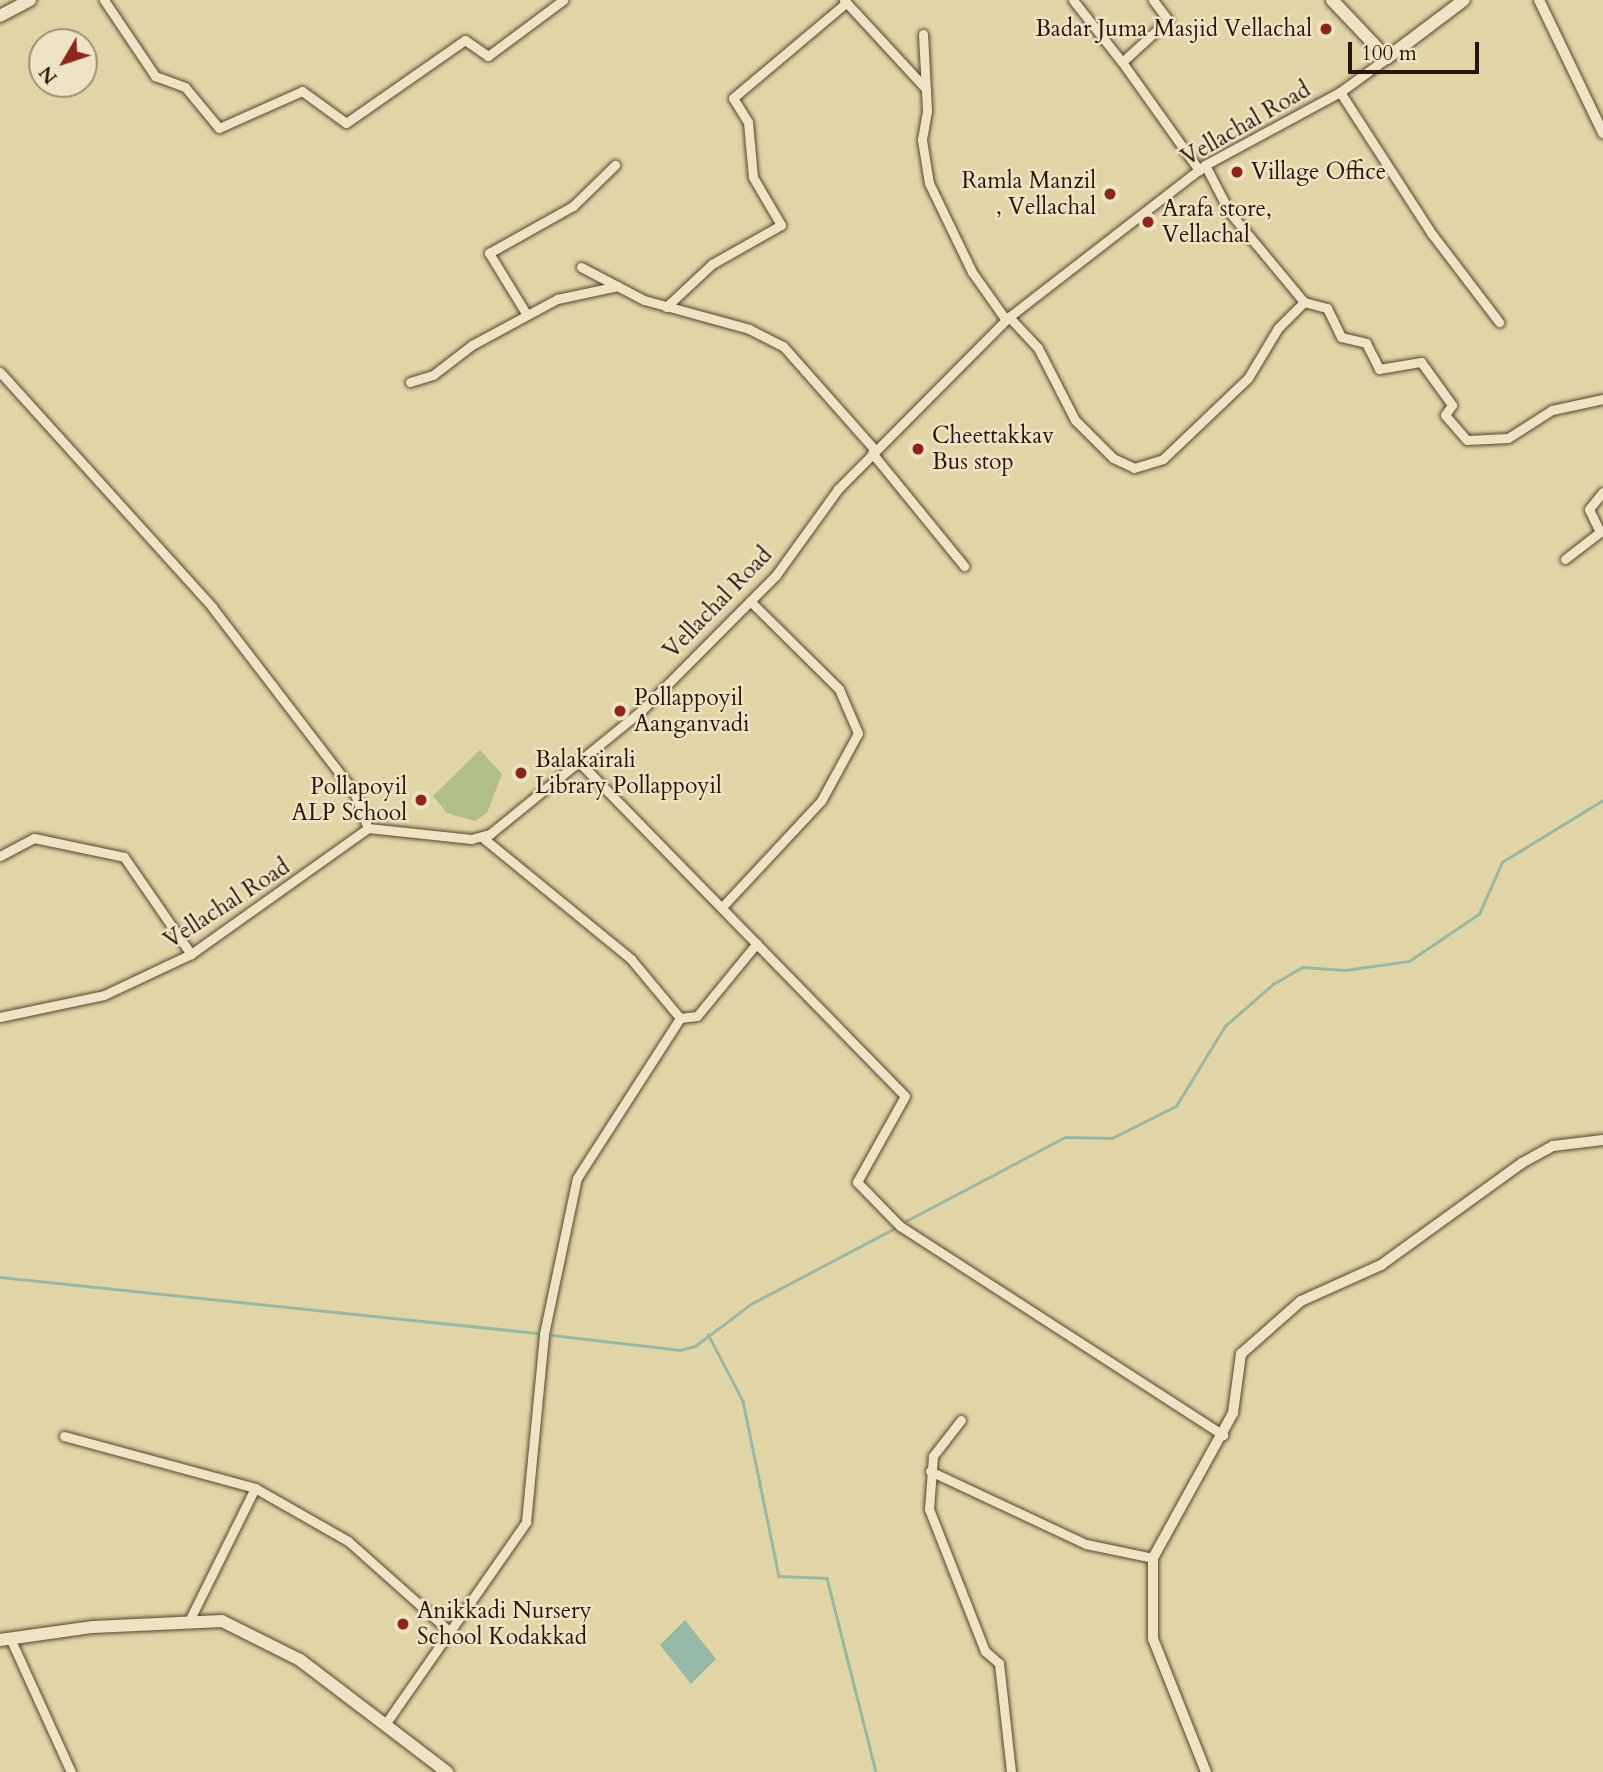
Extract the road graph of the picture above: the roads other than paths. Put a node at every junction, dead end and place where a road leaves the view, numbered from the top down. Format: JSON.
{"nodes":[{"id":1,"x":30,"y":0,"type":"edge"},
{"id":2,"x":104,"y":0,"type":"edge"},
{"id":3,"x":563,"y":0,"type":"edge"},
{"id":4,"x":1073,"y":0,"type":"edge"},
{"id":5,"x":1153,"y":0,"type":"edge"},
{"id":6,"x":1332,"y":0,"type":"edge"},
{"id":7,"x":1464,"y":0,"type":"edge"},
{"id":8,"x":1539,"y":0,"type":"edge"},
{"id":9,"x":845,"y":1,"type":"edge"},
{"id":10,"x":0,"y":16,"type":"edge"},
{"id":11,"x":923,"y":34,"type":"dead end"},
{"id":12,"x":1387,"y":58,"type":"junction"},
{"id":13,"x":1122,"y":62,"type":"junction"},
{"id":14,"x":927,"y":90,"type":"junction"},
{"id":15,"x":1340,"y":92,"type":"junction"},
{"id":16,"x":1603,"y":133,"type":"edge"},
{"id":17,"x":615,"y":165,"type":"dead end"},
{"id":18,"x":1202,"y":167,"type":"junction"},
{"id":19,"x":581,"y":267,"type":"dead end"},
{"id":20,"x":618,"y":286,"type":"junction"},
{"id":21,"x":1304,"y":302,"type":"junction"},
{"id":22,"x":666,"y":307,"type":"junction"},
{"id":23,"x":527,"y":315,"type":"junction"},
{"id":24,"x":1008,"y":318,"type":"junction"},
{"id":25,"x":1499,"y":322,"type":"dead end"},
{"id":26,"x":0,"y":372,"type":"edge"},
{"id":27,"x":410,"y":382,"type":"dead end"},
{"id":28,"x":1603,"y":399,"type":"edge"},
{"id":29,"x":874,"y":452,"type":"junction"},
{"id":30,"x":1603,"y":492,"type":"edge"},
{"id":31,"x":1566,"y":559,"type":"dead end"},
{"id":32,"x":964,"y":566,"type":"dead end"},
{"id":33,"x":750,"y":601,"type":"junction"},
{"id":34,"x":582,"y":765,"type":"junction"},
{"id":35,"x":368,"y":828,"type":"junction"},
{"id":36,"x":483,"y":838,"type":"junction"},
{"id":37,"x":0,"y":856,"type":"edge"},
{"id":38,"x":722,"y":907,"type":"junction"},
{"id":39,"x":757,"y":943,"type":"junction"},
{"id":40,"x":191,"y":954,"type":"junction"},
{"id":41,"x":0,"y":1017,"type":"edge"},
{"id":42,"x":680,"y":1018,"type":"junction"},
{"id":43,"x":1603,"y":1140,"type":"edge"},
{"id":44,"x":961,"y":1420,"type":"dead end"},
{"id":45,"x":1223,"y":1435,"type":"junction"},
{"id":46,"x":64,"y":1436,"type":"dead end"},
{"id":47,"x":930,"y":1471,"type":"junction"},
{"id":48,"x":255,"y":1489,"type":"junction"},
{"id":49,"x":1153,"y":1558,"type":"junction"},
{"id":50,"x":190,"y":1619,"type":"junction"},
{"id":51,"x":450,"y":1632,"type":"junction"},
{"id":52,"x":5,"y":1639,"type":"edge"},
{"id":53,"x":386,"y":1723,"type":"junction"},
{"id":54,"x":71,"y":1772,"type":"edge"},
{"id":55,"x":447,"y":1772,"type":"edge"},
{"id":56,"x":1011,"y":1772,"type":"edge"},
{"id":57,"x":1206,"y":1772,"type":"edge"}],
"edges":[{"from":1,"to":10,"type":"main road"},
{"from":2,"to":3,"type":"street"},
{"from":4,"to":13,"type":"street"},
{"from":5,"to":13,"type":"street"},
{"from":6,"to":12,"type":"main road"},
{"from":7,"to":12,"type":"main road"},
{"from":8,"to":16,"type":"street"},
{"from":9,"to":14,"type":"street"},
{"from":9,"to":22,"type":"street"},
{"from":11,"to":14,"type":"street"},
{"from":12,"to":15,"type":"street","name":"Vellachal Road"},
{"from":13,"to":18,"type":"street"},
{"from":14,"to":24,"type":"street"},
{"from":15,"to":18,"type":"street","name":"Vellachal Road"},
{"from":15,"to":25,"type":"street"},
{"from":17,"to":23,"type":"street"},
{"from":18,"to":21,"type":"street"},
{"from":18,"to":24,"type":"street","name":"Vellachal Road"},
{"from":19,"to":20,"type":"street"},
{"from":20,"to":22,"type":"street"},
{"from":20,"to":23,"type":"street"},
{"from":21,"to":24,"type":"street"},
{"from":21,"to":28,"type":"street"},
{"from":22,"to":29,"type":"street"},
{"from":23,"to":27,"type":"street"},
{"from":24,"to":29,"type":"street","name":"Vellachal Road"},
{"from":26,"to":35,"type":"street"},
{"from":29,"to":32,"type":"street"},
{"from":29,"to":33,"type":"street","name":"Vellachal Road"},
{"from":30,"to":31,"type":"street"},
{"from":33,"to":34,"type":"street","name":"Vellachal Road"},
{"from":33,"to":38,"type":"street"},
{"from":34,"to":36,"type":"street","name":"Vellachal Road"},
{"from":34,"to":38,"type":"street"},
{"from":35,"to":36,"type":"street"},
{"from":35,"to":40,"type":"street","name":"Vellachal Road"},
{"from":36,"to":42,"type":"street"},
{"from":37,"to":40,"type":"street"},
{"from":38,"to":39,"type":"street"},
{"from":39,"to":42,"type":"street"},
{"from":39,"to":45,"type":"street"},
{"from":40,"to":41,"type":"street","name":"Vellachal Road"},
{"from":42,"to":51,"type":"street"},
{"from":43,"to":45,"type":"street"},
{"from":44,"to":47,"type":"street"},
{"from":45,"to":49,"type":"street"},
{"from":46,"to":48,"type":"street"},
{"from":47,"to":49,"type":"street"},
{"from":47,"to":56,"type":"street"},
{"from":48,"to":50,"type":"street"},
{"from":48,"to":51,"type":"street"},
{"from":49,"to":57,"type":"street"},
{"from":50,"to":52,"type":"main road"},
{"from":50,"to":53,"type":"main road"},
{"from":51,"to":53,"type":"street"},
{"from":52,"to":54,"type":"street"},
{"from":53,"to":55,"type":"main road"}]}
